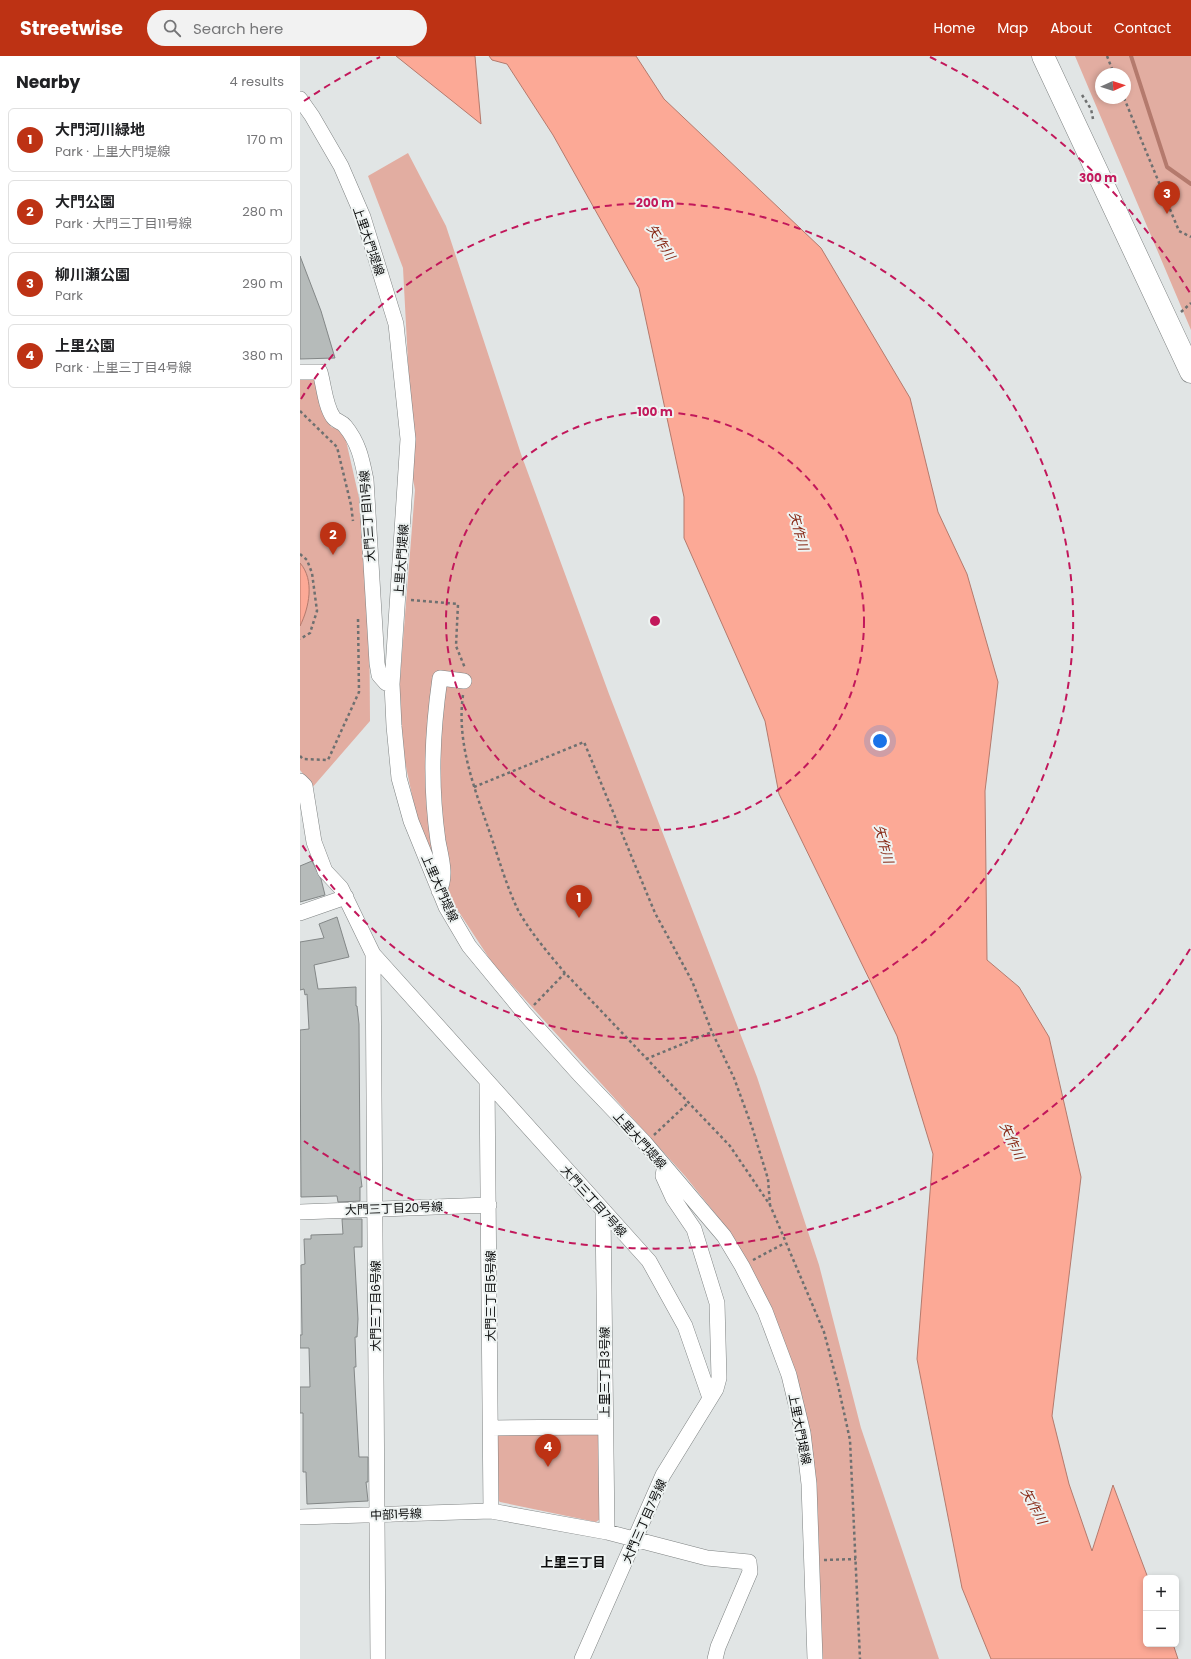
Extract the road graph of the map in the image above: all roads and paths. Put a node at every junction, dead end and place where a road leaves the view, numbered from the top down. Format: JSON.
{"nodes":[{"id":1,"x":1043,"y":56,"type":"edge"},
{"id":2,"x":1107,"y":56,"type":"edge"},
{"id":3,"x":1112,"y":68,"type":"edge"},
{"id":4,"x":300,"y":99,"type":"edge"},
{"id":5,"x":1126,"y":104,"type":"edge"},
{"id":6,"x":1191,"y":237,"type":"edge"},
{"id":7,"x":1191,"y":303,"type":"edge"},
{"id":8,"x":1181,"y":312,"type":"dead end"},
{"id":9,"x":300,"y":372,"type":"edge"},
{"id":10,"x":1191,"y":372,"type":"edge"},
{"id":11,"x":300,"y":411,"type":"edge"},
{"id":12,"x":353,"y":529,"type":"dead end"},
{"id":13,"x":300,"y":554,"type":"edge"},
{"id":14,"x":398,"y":599,"type":"junction"},
{"id":15,"x":358,"y":615,"type":"dead end"},
{"id":16,"x":300,"y":639,"type":"edge"},
{"id":17,"x":464,"y":681,"type":"junction"},
{"id":18,"x":392,"y":684,"type":"junction"},
{"id":19,"x":300,"y":756,"type":"edge"},
{"id":20,"x":300,"y":781,"type":"edge"},
{"id":21,"x":474,"y":787,"type":"junction"},
{"id":22,"x":439,"y":892,"type":"junction"},
{"id":23,"x":346,"y":897,"type":"junction"},
{"id":24,"x":300,"y":912,"type":"edge"},
{"id":25,"x":373,"y":954,"type":"junction"},
{"id":26,"x":565,"y":973,"type":"junction"},
{"id":27,"x":525,"y":1014,"type":"junction"},
{"id":28,"x":712,"y":1032,"type":"junction"},
{"id":29,"x":646,"y":1059,"type":"junction"},
{"id":30,"x":487,"y":1081,"type":"junction"},
{"id":31,"x":687,"y":1104,"type":"junction"},
{"id":32,"x":645,"y":1143,"type":"junction"},
{"id":33,"x":664,"y":1167,"type":"junction"},
{"id":34,"x":489,"y":1205,"type":"junction"},
{"id":35,"x":770,"y":1205,"type":"junction"},
{"id":36,"x":374,"y":1209,"type":"junction"},
{"id":37,"x":603,"y":1211,"type":"junction"},
{"id":38,"x":300,"y":1212,"type":"edge"},
{"id":39,"x":785,"y":1243,"type":"junction"},
{"id":40,"x":742,"y":1266,"type":"junction"},
{"id":41,"x":710,"y":1398,"type":"junction"},
{"id":42,"x":605,"y":1427,"type":"junction"},
{"id":43,"x":491,"y":1428,"type":"junction"},
{"id":44,"x":491,"y":1511,"type":"junction"},
{"id":45,"x":377,"y":1516,"type":"junction"},
{"id":46,"x":300,"y":1517,"type":"edge"},
{"id":47,"x":607,"y":1532,"type":"junction"},
{"id":48,"x":635,"y":1540,"type":"junction"},
{"id":49,"x":856,"y":1559,"type":"junction"},
{"id":50,"x":812,"y":1561,"type":"junction"},
{"id":51,"x":378,"y":1659,"type":"edge"},
{"id":52,"x":582,"y":1659,"type":"edge"},
{"id":53,"x":714,"y":1659,"type":"edge"},
{"id":54,"x":816,"y":1659,"type":"edge"},
{"id":55,"x":860,"y":1659,"type":"edge"}],
"edges":[{"from":1,"to":10,"type":"street"},
{"from":2,"to":3,"type":"path"},
{"from":4,"to":14,"type":"street","name":"上里大門堤線"},
{"from":5,"to":6,"type":"path"},
{"from":7,"to":8,"type":"path"},
{"from":9,"to":18,"type":"street","name":"大門三丁目11号線"},
{"from":11,"to":12,"type":"path"},
{"from":13,"to":16,"type":"path"},
{"from":14,"to":17,"type":"path"},
{"from":14,"to":18,"type":"street","name":"上里大門堤線"},
{"from":15,"to":19,"type":"path"},
{"from":17,"to":21,"type":"path"},
{"from":17,"to":22,"type":"street"},
{"from":18,"to":22,"type":"street","name":"上里大門堤線"},
{"from":20,"to":23,"type":"street","name":"大門三丁目7号線"},
{"from":21,"to":26,"type":"path"},
{"from":21,"to":28,"type":"path"},
{"from":22,"to":27,"type":"street","name":"上里大門堤線"},
{"from":23,"to":24,"type":"street"},
{"from":23,"to":25,"type":"street","name":"大門三丁目7号線"},
{"from":25,"to":30,"type":"street","name":"大門三丁目7号線"},
{"from":25,"to":36,"type":"street","name":"大門三丁目6号線"},
{"from":26,"to":27,"type":"path"},
{"from":26,"to":29,"type":"path"},
{"from":27,"to":32,"type":"street","name":"上里大門堤線"},
{"from":28,"to":29,"type":"path"},
{"from":28,"to":35,"type":"path"},
{"from":29,"to":31,"type":"path"},
{"from":30,"to":34,"type":"street","name":"大門三丁目5号線"},
{"from":30,"to":37,"type":"street","name":"大門三丁目7号線"},
{"from":31,"to":32,"type":"path"},
{"from":31,"to":35,"type":"path"},
{"from":32,"to":33,"type":"street","name":"上里大門堤線"},
{"from":33,"to":40,"type":"street","name":"上里大門堤線"},
{"from":33,"to":41,"type":"street"},
{"from":34,"to":36,"type":"street","name":"大門三丁目20号線"},
{"from":34,"to":43,"type":"street","name":"大門三丁目5号線"},
{"from":35,"to":39,"type":"path"},
{"from":36,"to":38,"type":"street","name":"大門三丁目20号線"},
{"from":36,"to":45,"type":"street","name":"大門三丁目6号線"},
{"from":37,"to":41,"type":"street","name":"大門三丁目7号線"},
{"from":37,"to":42,"type":"street","name":"上里三丁目3号線"},
{"from":39,"to":40,"type":"path"},
{"from":39,"to":49,"type":"path"},
{"from":40,"to":50,"type":"street","name":"上里大門堤線"},
{"from":41,"to":48,"type":"street","name":"大門三丁目7号線"},
{"from":42,"to":43,"type":"street"},
{"from":42,"to":47,"type":"street","name":"上里三丁目3号線"},
{"from":43,"to":44,"type":"street","name":"大門三丁目5号線"},
{"from":44,"to":45,"type":"street","name":"中部1号線"},
{"from":44,"to":47,"type":"street","name":"中部1号線"},
{"from":45,"to":46,"type":"street","name":"中部1号線"},
{"from":45,"to":51,"type":"street","name":"大門三丁目6号線"},
{"from":47,"to":48,"type":"street","name":"中部1号線"},
{"from":48,"to":52,"type":"street","name":"大門三丁目7号線"},
{"from":48,"to":53,"type":"street","name":"中部1号線"},
{"from":49,"to":50,"type":"path"},
{"from":49,"to":55,"type":"path"},
{"from":50,"to":54,"type":"street","name":"上里大門堤線"}]}
